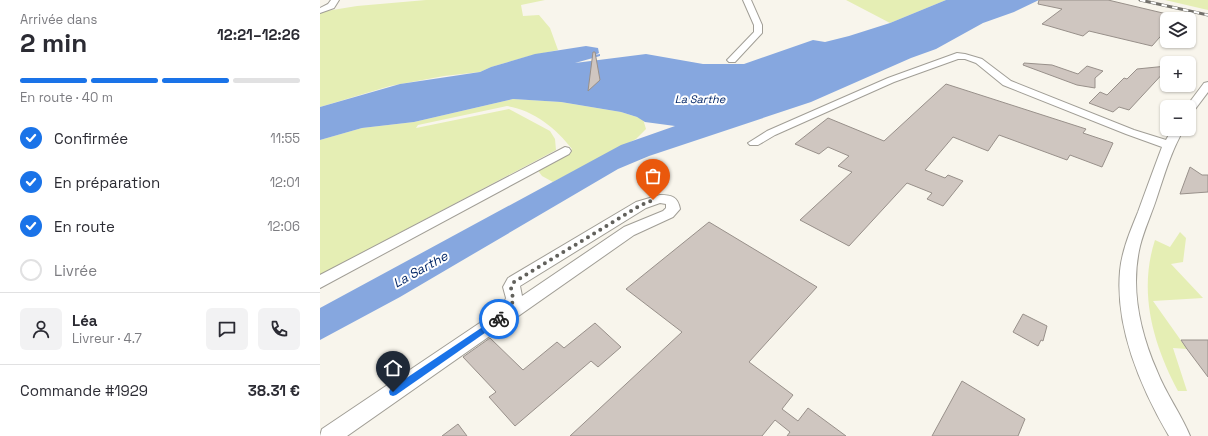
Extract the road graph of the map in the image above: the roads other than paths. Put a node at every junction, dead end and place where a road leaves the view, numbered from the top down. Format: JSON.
{"nodes":[{"id":1,"x":335,"y":0,"type":"edge"},
{"id":2,"x":748,"y":0,"type":"edge"},
{"id":3,"x":320,"y":11,"type":"edge"},
{"id":4,"x":732,"y":60,"type":"dead end"},
{"id":5,"x":1208,"y":85,"type":"edge"},
{"id":6,"x":1196,"y":101,"type":"edge"},
{"id":7,"x":1174,"y":136,"type":"edge"},
{"id":8,"x":754,"y":144,"type":"dead end"},
{"id":9,"x":1169,"y":145,"type":"junction"},
{"id":10,"x":565,"y":151,"type":"dead end"},
{"id":11,"x":320,"y":282,"type":"edge"},
{"id":12,"x":509,"y":312,"type":"junction"},
{"id":13,"x":329,"y":436,"type":"edge"},
{"id":14,"x":1180,"y":436,"type":"edge"}],
"edges":[{"from":1,"to":3,"type":"street"},
{"from":2,"to":4,"type":"street"},
{"from":5,"to":6,"type":"street"},
{"from":7,"to":9,"type":"street"},
{"from":8,"to":9,"type":"street"},
{"from":9,"to":14,"type":"street"},
{"from":10,"to":11,"type":"street"},
{"from":12,"to":12,"type":"street"},
{"from":12,"to":13,"type":"street"}]}
